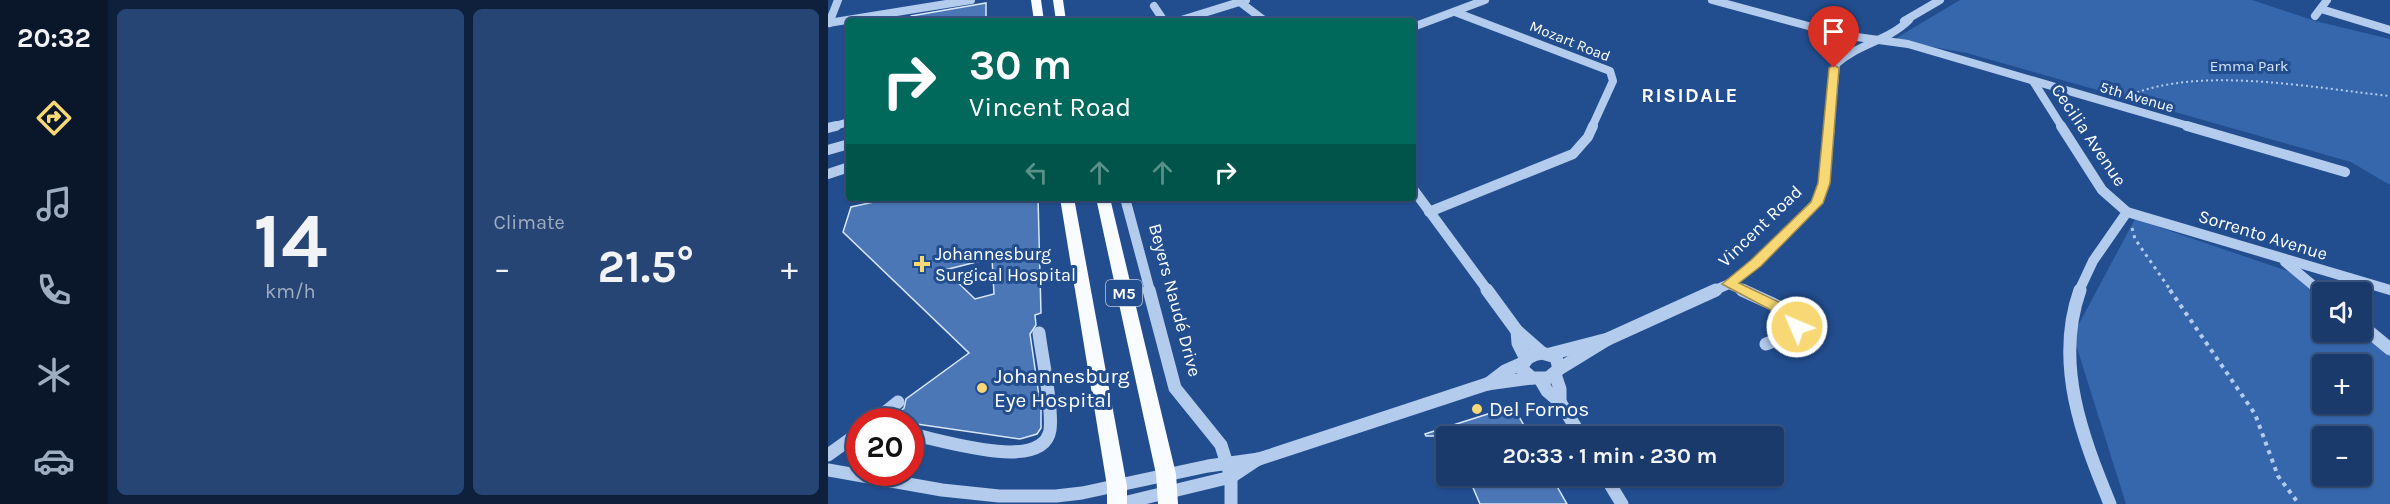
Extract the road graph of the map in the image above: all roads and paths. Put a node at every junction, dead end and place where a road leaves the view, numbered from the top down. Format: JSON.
{"nodes":[{"id":1,"x":838,"y":0,"type":"edge"},
{"id":2,"x":971,"y":0,"type":"edge"},
{"id":3,"x":1036,"y":0,"type":"edge"},
{"id":4,"x":1058,"y":0,"type":"edge"},
{"id":5,"x":1485,"y":0,"type":"edge"},
{"id":6,"x":1712,"y":0,"type":"edge"},
{"id":7,"x":1940,"y":0,"type":"edge"},
{"id":8,"x":2327,"y":0,"type":"edge"},
{"id":9,"x":1243,"y":1,"type":"edge"},
{"id":10,"x":1154,"y":6,"type":"dead end"},
{"id":11,"x":2321,"y":9,"type":"junction"},
{"id":12,"x":1455,"y":12,"type":"junction"},
{"id":13,"x":2315,"y":16,"type":"dead end"},
{"id":14,"x":860,"y":18,"type":"edge"},
{"id":15,"x":1039,"y":18,"type":"edge"},
{"id":16,"x":1061,"y":18,"type":"edge"},
{"id":17,"x":1162,"y":18,"type":"edge"},
{"id":18,"x":1188,"y":18,"type":"edge"},
{"id":19,"x":1261,"y":18,"type":"edge"},
{"id":20,"x":846,"y":20,"type":"edge"},
{"id":21,"x":829,"y":23,"type":"edge"},
{"id":22,"x":1416,"y":26,"type":"edge"},
{"id":23,"x":2390,"y":30,"type":"edge"},
{"id":24,"x":1869,"y":40,"type":"junction"},
{"id":25,"x":2033,"y":81,"type":"junction"},
{"id":26,"x":2390,"y":96,"type":"edge"},
{"id":27,"x":2110,"y":103,"type":"junction"},
{"id":28,"x":846,"y":124,"type":"edge"},
{"id":29,"x":828,"y":128,"type":"edge"},
{"id":30,"x":846,"y":145,"type":"edge"},
{"id":31,"x":828,"y":150,"type":"edge"},
{"id":32,"x":846,"y":168,"type":"edge"},
{"id":33,"x":2345,"y":172,"type":"dead end"},
{"id":34,"x":828,"y":174,"type":"edge"},
{"id":35,"x":1416,"y":193,"type":"edge"},
{"id":36,"x":1068,"y":201,"type":"edge"},
{"id":37,"x":1103,"y":201,"type":"edge"},
{"id":38,"x":1126,"y":201,"type":"edge"},
{"id":39,"x":1429,"y":212,"type":"junction"},
{"id":40,"x":2127,"y":212,"type":"junction"},
{"id":41,"x":2280,"y":258,"type":"junction"},
{"id":42,"x":1729,"y":284,"type":"junction"},
{"id":43,"x":2312,"y":285,"type":"edge"},
{"id":44,"x":2390,"y":290,"type":"edge"},
{"id":45,"x":1517,"y":331,"type":"junction"},
{"id":46,"x":1039,"y":333,"type":"dead end"},
{"id":47,"x":2372,"y":334,"type":"edge"},
{"id":48,"x":1608,"y":339,"type":"junction"},
{"id":49,"x":1766,"y":344,"type":"dead end"},
{"id":50,"x":2390,"y":349,"type":"edge"},
{"id":51,"x":1546,"y":353,"type":"junction"},
{"id":52,"x":1525,"y":361,"type":"junction"},
{"id":53,"x":1557,"y":371,"type":"junction"},
{"id":54,"x":1536,"y":378,"type":"junction"},
{"id":55,"x":1487,"y":384,"type":"junction"},
{"id":56,"x":898,"y":402,"type":"dead end"},
{"id":57,"x":1560,"y":402,"type":"junction"},
{"id":58,"x":890,"y":408,"type":"edge"},
{"id":59,"x":1575,"y":426,"type":"edge"},
{"id":60,"x":924,"y":436,"type":"edge"},
{"id":61,"x":846,"y":442,"type":"edge"},
{"id":62,"x":828,"y":455,"type":"edge"},
{"id":63,"x":1259,"y":459,"type":"junction"},
{"id":64,"x":1227,"y":461,"type":"junction"},
{"id":65,"x":828,"y":470,"type":"edge"},
{"id":66,"x":1231,"y":477,"type":"junction"},
{"id":67,"x":1611,"y":486,"type":"edge"},
{"id":68,"x":1167,"y":490,"type":"edge"},
{"id":69,"x":1118,"y":498,"type":"edge"},
{"id":70,"x":994,"y":500,"type":"edge"},
{"id":71,"x":1231,"y":504,"type":"edge"},
{"id":72,"x":1622,"y":504,"type":"edge"},
{"id":73,"x":2109,"y":504,"type":"edge"},
{"id":74,"x":2299,"y":504,"type":"edge"}],
"edges":[{"from":1,"to":21,"type":"street"},
{"from":2,"to":14,"type":"street"},
{"from":3,"to":15,"type":"main road"},
{"from":4,"to":16,"type":"main road"},
{"from":5,"to":12,"type":"street"},
{"from":6,"to":24,"type":"street","name":"5th Avenue"},
{"from":7,"to":24,"type":"street","name":"Vincent Road"},
{"from":8,"to":11,"type":"street"},
{"from":9,"to":18,"type":"street"},
{"from":9,"to":19,"type":"street"},
{"from":10,"to":17,"type":"street"},
{"from":11,"to":13,"type":"street"},
{"from":11,"to":23,"type":"street"},
{"from":12,"to":22,"type":"street"},
{"from":12,"to":39,"type":"street","name":"Mozart Road"},
{"from":20,"to":21,"type":"street"},
{"from":24,"to":25,"type":"street","name":"5th Avenue"},
{"from":24,"to":42,"type":"street","name":"Vincent Road"},
{"from":25,"to":27,"type":"street","name":"5th Avenue"},
{"from":25,"to":40,"type":"street","name":"Cecilia Avenue"},
{"from":26,"to":27,"type":"path"},
{"from":27,"to":33,"type":"street","name":"5th Avenue"},
{"from":28,"to":29,"type":"street"},
{"from":30,"to":31,"type":"street"},
{"from":32,"to":34,"type":"street"},
{"from":35,"to":39,"type":"street"},
{"from":36,"to":69,"type":"main road","number":"M5"},
{"from":37,"to":68,"type":"main road","number":"M5"},
{"from":38,"to":64,"type":"street","name":"Beyers Naudé Drive"},
{"from":39,"to":45,"type":"street"},
{"from":40,"to":41,"type":"street","name":"Sorrento Avenue"},
{"from":40,"to":73,"type":"street","name":"Cecilia Avenue"},
{"from":40,"to":74,"type":"path"},
{"from":41,"to":43,"type":"street"},
{"from":41,"to":44,"type":"street","name":"Sorrento Avenue"},
{"from":42,"to":48,"type":"street","name":"Vincent Road"},
{"from":42,"to":49,"type":"street"},
{"from":45,"to":51,"type":"street"},
{"from":45,"to":52,"type":"street"},
{"from":46,"to":60,"type":"street"},
{"from":47,"to":50,"type":"street"},
{"from":48,"to":51,"type":"street","name":"Vincent Road"},
{"from":48,"to":53,"type":"street","name":"Vincent Road"},
{"from":51,"to":52,"type":"street","name":"Vincent Road"},
{"from":51,"to":53,"type":"street"},
{"from":52,"to":54,"type":"street"},
{"from":52,"to":55,"type":"street"},
{"from":53,"to":54,"type":"street","name":"Vincent Road"},
{"from":53,"to":57,"type":"street"},
{"from":54,"to":55,"type":"street"},
{"from":54,"to":57,"type":"street"},
{"from":55,"to":63,"type":"street"},
{"from":56,"to":58,"type":"street"},
{"from":57,"to":59,"type":"street"},
{"from":61,"to":62,"type":"street"},
{"from":63,"to":64,"type":"street"},
{"from":63,"to":66,"type":"street"},
{"from":64,"to":66,"type":"street","name":"Beyers Naudé Drive"},
{"from":64,"to":68,"type":"street"},
{"from":65,"to":70,"type":"street"},
{"from":66,"to":68,"type":"street"},
{"from":66,"to":71,"type":"street","name":"Beyers Naudé Drive"},
{"from":67,"to":72,"type":"street"},
{"from":68,"to":69,"type":"street"},
{"from":69,"to":70,"type":"street"}]}
